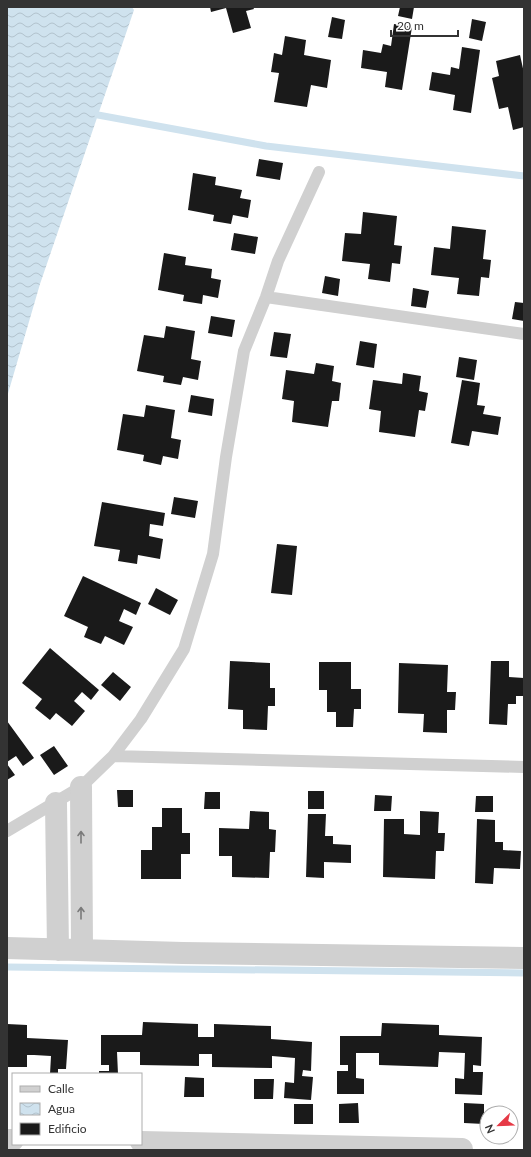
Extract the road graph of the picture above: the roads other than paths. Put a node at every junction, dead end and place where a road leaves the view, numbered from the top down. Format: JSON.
{"nodes":[{"id":1,"x":319,"y":172,"type":"dead end"},
{"id":2,"x":266,"y":297,"type":"junction"},
{"id":3,"x":524,"y":334,"type":"edge"},
{"id":4,"x":114,"y":756,"type":"junction"},
{"id":5,"x":524,"y":768,"type":"edge"},
{"id":6,"x":81,"y":787,"type":"junction"},
{"id":7,"x":56,"y":802,"type":"junction"},
{"id":8,"x":7,"y":831,"type":"edge"},
{"id":9,"x":7,"y":948,"type":"edge"},
{"id":10,"x":58,"y":950,"type":"junction"},
{"id":11,"x":82,"y":950,"type":"junction"},
{"id":12,"x":524,"y":958,"type":"edge"},
{"id":13,"x":142,"y":1142,"type":"edge"},
{"id":14,"x":462,"y":1149,"type":"edge"}],
"edges":[{"from":1,"to":2,"type":"lane"},
{"from":2,"to":3,"type":"lane"},
{"from":2,"to":4,"type":"lane"},
{"from":4,"to":5,"type":"lane"},
{"from":4,"to":6,"type":"lane"},
{"from":6,"to":7,"type":"lane"},
{"from":11,"to":6,"type":"street","one_way":true},
{"from":7,"to":8,"type":"lane"},
{"from":7,"to":10,"type":"street"},
{"from":9,"to":10,"type":"street"},
{"from":10,"to":11,"type":"street"},
{"from":11,"to":12,"type":"street"},
{"from":13,"to":14,"type":"street"}]}
